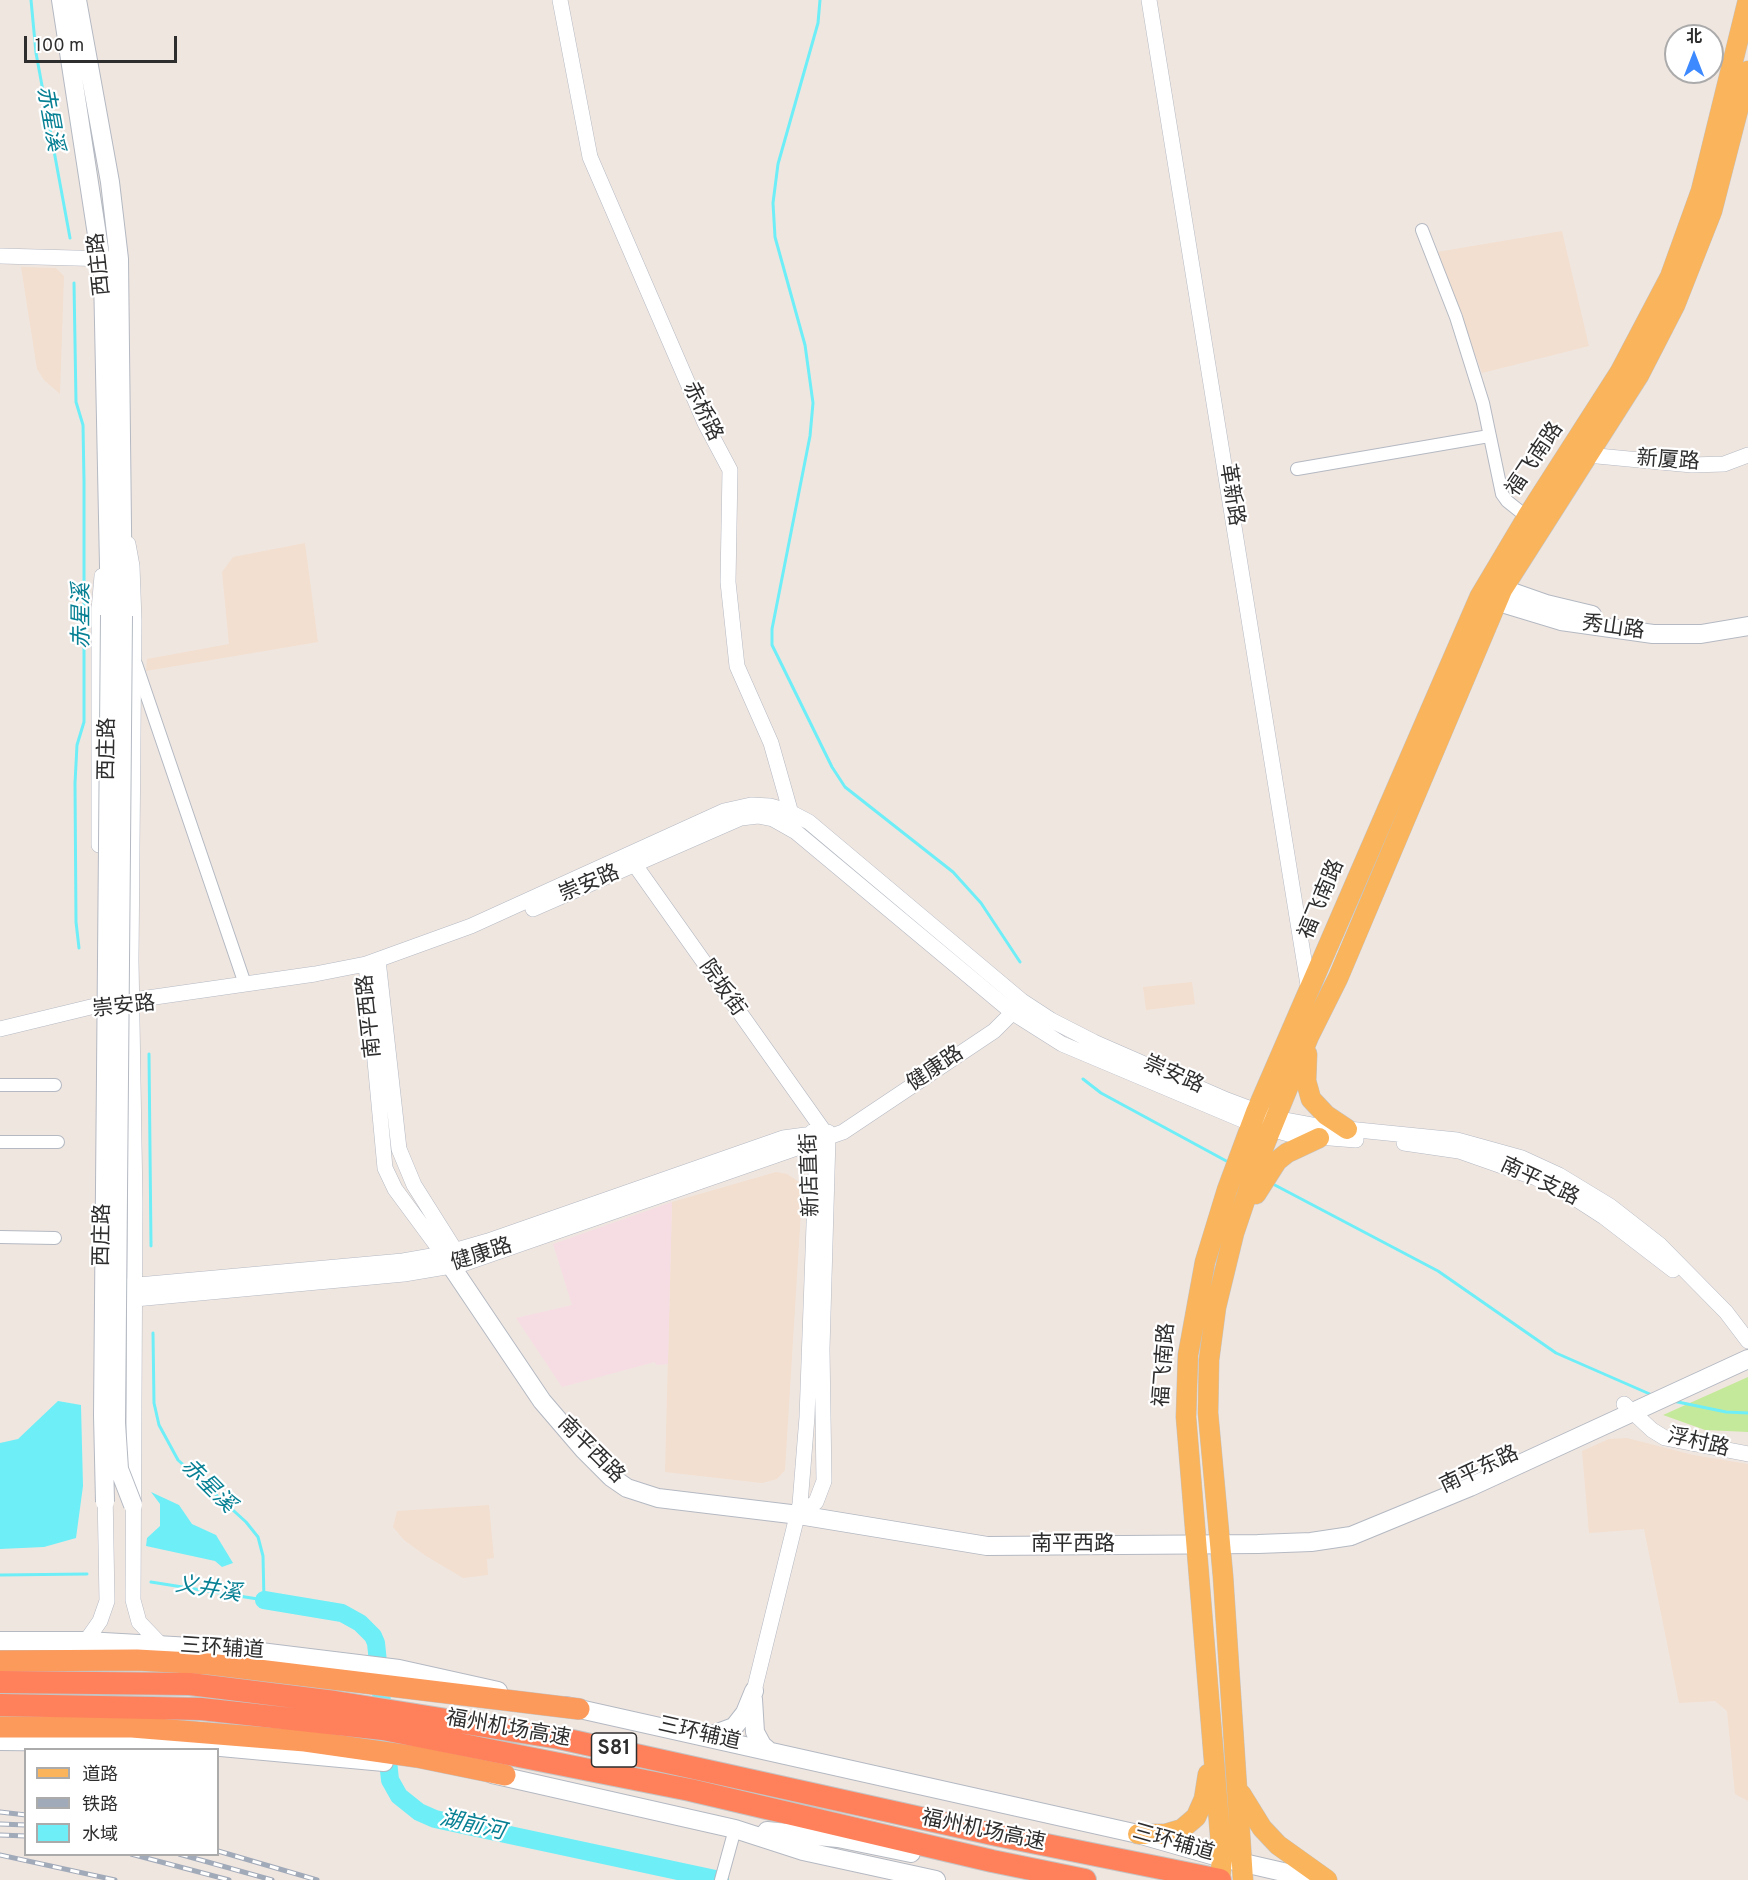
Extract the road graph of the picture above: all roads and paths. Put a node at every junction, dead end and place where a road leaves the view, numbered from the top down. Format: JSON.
{"nodes":[{"id":1,"x":61,"y":0,"type":"edge"},
{"id":2,"x":76,"y":0,"type":"edge"},
{"id":3,"x":560,"y":0,"type":"edge"},
{"id":4,"x":1149,"y":0,"type":"edge"},
{"id":5,"x":1748,"y":0,"type":"edge"},
{"id":6,"x":1748,"y":71,"type":"edge"},
{"id":7,"x":1422,"y":230,"type":"dead end"},
{"id":8,"x":0,"y":256,"type":"edge"},
{"id":9,"x":110,"y":259,"type":"junction"},
{"id":10,"x":1489,"y":436,"type":"junction"},
{"id":11,"x":1587,"y":455,"type":"junction"},
{"id":12,"x":1748,"y":455,"type":"edge"},
{"id":13,"x":1297,"y":469,"type":"dead end"},
{"id":14,"x":1527,"y":517,"type":"junction"},
{"id":15,"x":115,"y":518,"type":"junction"},
{"id":16,"x":1492,"y":593,"type":"junction"},
{"id":17,"x":1748,"y":614,"type":"edge"},
{"id":18,"x":117,"y":616,"type":"junction"},
{"id":19,"x":1748,"y":626,"type":"edge"},
{"id":20,"x":134,"y":657,"type":"junction"},
{"id":21,"x":791,"y":812,"type":"junction"},
{"id":22,"x":796,"y":832,"type":"junction"},
{"id":23,"x":635,"y":865,"type":"junction"},
{"id":24,"x":372,"y":967,"type":"junction"},
{"id":25,"x":245,"y":984,"type":"junction"},
{"id":26,"x":1309,"y":991,"type":"junction"},
{"id":27,"x":132,"y":1003,"type":"junction"},
{"id":28,"x":1018,"y":1007,"type":"junction"},
{"id":29,"x":99,"y":1008,"type":"junction"},
{"id":30,"x":0,"y":1029,"type":"edge"},
{"id":31,"x":1309,"y":1036,"type":"junction"},
{"id":32,"x":0,"y":1085,"type":"edge"},
{"id":33,"x":55,"y":1085,"type":"dead end"},
{"id":34,"x":808,"y":1112,"type":"joint"},
{"id":35,"x":1254,"y":1118,"type":"junction"},
{"id":36,"x":1273,"y":1124,"type":"junction"},
{"id":37,"x":1347,"y":1129,"type":"junction"},
{"id":38,"x":820,"y":1136,"type":"junction"},
{"id":39,"x":1319,"y":1138,"type":"junction"},
{"id":40,"x":0,"y":1142,"type":"edge"},
{"id":41,"x":58,"y":1142,"type":"dead end"},
{"id":42,"x":1259,"y":1157,"type":"junction"},
{"id":43,"x":1241,"y":1196,"type":"junction"},
{"id":44,"x":0,"y":1238,"type":"edge"},
{"id":45,"x":55,"y":1238,"type":"dead end"},
{"id":46,"x":453,"y":1259,"type":"junction"},
{"id":47,"x":134,"y":1292,"type":"junction"},
{"id":48,"x":103,"y":1294,"type":"junction"},
{"id":49,"x":1747,"y":1351,"type":"edge"},
{"id":50,"x":1633,"y":1405,"type":"junction"},
{"id":51,"x":1748,"y":1454,"type":"edge"},
{"id":52,"x":105,"y":1502,"type":"junction"},
{"id":53,"x":133,"y":1505,"type":"junction"},
{"id":54,"x":803,"y":1508,"type":"junction"},
{"id":55,"x":1220,"y":1539,"type":"junction"},
{"id":56,"x":1197,"y":1540,"type":"junction"},
{"id":57,"x":0,"y":1641,"type":"edge"},
{"id":58,"x":86,"y":1641,"type":"junction"},
{"id":59,"x":160,"y":1645,"type":"junction"},
{"id":60,"x":0,"y":1661,"type":"edge"},
{"id":61,"x":363,"y":1672,"type":"junction"},
{"id":62,"x":0,"y":1682,"type":"edge"},
{"id":63,"x":754,"y":1691,"type":"junction"},
{"id":64,"x":0,"y":1705,"type":"edge"},
{"id":65,"x":579,"y":1709,"type":"junction"},
{"id":66,"x":1210,"y":1724,"type":"junction"},
{"id":67,"x":0,"y":1727,"type":"edge"},
{"id":68,"x":707,"y":1737,"type":"junction"},
{"id":69,"x":0,"y":1741,"type":"edge"},
{"id":70,"x":769,"y":1751,"type":"junction"},
{"id":71,"x":373,"y":1756,"type":"junction"},
{"id":72,"x":505,"y":1775,"type":"joint"},
{"id":73,"x":1238,"y":1788,"type":"junction"},
{"id":74,"x":735,"y":1829,"type":"junction"},
{"id":75,"x":1138,"y":1834,"type":"junction"},
{"id":76,"x":1243,"y":1871,"type":"edge"},
{"id":77,"x":1221,"y":1873,"type":"edge"},
{"id":78,"x":721,"y":1880,"type":"edge"},
{"id":79,"x":936,"y":1880,"type":"edge"},
{"id":80,"x":1035,"y":1880,"type":"edge"},
{"id":81,"x":1085,"y":1880,"type":"edge"},
{"id":82,"x":1318,"y":1880,"type":"edge"},
{"id":83,"x":1327,"y":1880,"type":"edge"}],
"edges":[{"from":1,"to":9,"type":"main road","name":"西庄路"},
{"from":2,"to":9,"type":"main road","name":"西庄路"},
{"from":3,"to":21,"type":"street","name":"赤桥路"},
{"from":4,"to":26,"type":"street","name":"革新路"},
{"from":5,"to":14,"type":"main road","name":"福飞南路"},
{"from":6,"to":11,"type":"main road","name":"福飞南路"},
{"from":7,"to":10,"type":"street"},
{"from":8,"to":9,"type":"street"},
{"from":9,"to":15,"type":"main road","name":"西庄路"},
{"from":10,"to":13,"type":"street"},
{"from":10,"to":14,"type":"street"},
{"from":11,"to":12,"type":"street","name":"新厦路"},
{"from":11,"to":16,"type":"main road","name":"福飞南路"},
{"from":14,"to":16,"type":"main road","name":"福飞南路"},
{"from":15,"to":18,"type":"main road","name":"西庄路"},
{"from":15,"to":20,"type":"street"},
{"from":15,"to":29,"type":"street"},
{"from":16,"to":17,"type":"main road","name":"秀山路"},
{"from":16,"to":19,"type":"main road","name":"秀山路"},
{"from":16,"to":26,"type":"main road","name":"福飞南路"},
{"from":16,"to":31,"type":"main road","name":"福飞南路"},
{"from":18,"to":52,"type":"main road","name":"西庄路","bridge":true},
{"from":18,"to":53,"type":"main road","bridge":true},
{"from":20,"to":25,"type":"street"},
{"from":20,"to":27,"type":"street"},
{"from":21,"to":22,"type":"street","name":"赤桥路"},
{"from":21,"to":24,"type":"street","name":"崇安路"},
{"from":21,"to":28,"type":"street","name":"崇安路"},
{"from":22,"to":23,"type":"street","name":"崇安路"},
{"from":22,"to":28,"type":"street","name":"崇安路"},
{"from":23,"to":24,"type":"street","name":"崇安路"},
{"from":23,"to":34,"type":"street","name":"院坂街"},
{"from":24,"to":25,"type":"street","name":"崇安路"},
{"from":24,"to":27,"type":"street","name":"崇安路"},
{"from":24,"to":46,"type":"street","name":"南平西路"},
{"from":25,"to":27,"type":"street","name":"崇安路"},
{"from":26,"to":35,"type":"main road","name":"福飞南路"},
{"from":27,"to":29,"type":"street","name":"崇安路"},
{"from":27,"to":47,"type":"street"},
{"from":28,"to":35,"type":"street","name":"崇安路"},
{"from":28,"to":35,"type":"street","name":"崇安路"},
{"from":28,"to":38,"type":"street","name":"健康路"},
{"from":29,"to":30,"type":"street","name":"崇安路"},
{"from":29,"to":48,"type":"street"},
{"from":31,"to":36,"type":"main road","name":"福飞南路"},
{"from":31,"to":37,"type":"main road"},
{"from":32,"to":33,"type":"street"},
{"from":34,"to":38,"type":"street","name":"新店直街"},
{"from":35,"to":36,"type":"street","name":"崇安路"},
{"from":35,"to":42,"type":"main road","name":"福飞南路"},
{"from":36,"to":37,"type":"street","name":"南平支路"},
{"from":36,"to":39,"type":"street","name":"南平支路"},
{"from":36,"to":42,"type":"main road","name":"福飞南路"},
{"from":37,"to":49,"type":"street","name":"南平支路"},
{"from":38,"to":46,"type":"street","name":"健康路"},
{"from":38,"to":54,"type":"street","name":"新店直街"},
{"from":38,"to":54,"type":"street","name":"新店直街"},
{"from":39,"to":42,"type":"main road"},
{"from":39,"to":49,"type":"street","name":"南平支路"},
{"from":40,"to":41,"type":"street"},
{"from":42,"to":43,"type":"main road","name":"福飞南路"},
{"from":43,"to":55,"type":"main road","name":"福飞南路"},
{"from":43,"to":56,"type":"main road","name":"福飞南路"},
{"from":44,"to":45,"type":"street"},
{"from":46,"to":47,"type":"street","name":"健康路"},
{"from":46,"to":54,"type":"main road","name":"南平西路"},
{"from":47,"to":48,"type":"street","name":"健康路"},
{"from":47,"to":53,"type":"street"},
{"from":48,"to":52,"type":"street"},
{"from":49,"to":50,"type":"main road","name":"南平东路"},
{"from":50,"to":51,"type":"street","name":"浮村路"},
{"from":50,"to":55,"type":"main road","name":"南平东路"},
{"from":52,"to":58,"type":"street"},
{"from":53,"to":59,"type":"street"},
{"from":54,"to":56,"type":"main road","name":"南平西路"},
{"from":54,"to":63,"type":"street","name":"新店直街"},
{"from":55,"to":56,"type":"main road","name":"南平东路"},
{"from":55,"to":73,"type":"main road","name":"福飞南路"},
{"from":56,"to":66,"type":"main road","name":"福飞南路"},
{"from":57,"to":58,"type":"main road","name":"三环辅道"},
{"from":58,"to":59,"type":"main road","name":"三环辅道"},
{"from":59,"to":61,"type":"main road","name":"三环辅道"},
{"from":60,"to":61,"type":"highway"},
{"from":61,"to":65,"type":"highway"},
{"from":61,"to":65,"type":"main road","name":"三环辅道"},
{"from":62,"to":77,"type":"highway","name":"福州机场高速","number":"S81"},
{"from":63,"to":68,"type":"main road"},
{"from":63,"to":70,"type":"main road"},
{"from":64,"to":81,"type":"highway","name":"福州机场高速","number":"S81"},
{"from":65,"to":68,"type":"main road","name":"三环辅道"},
{"from":66,"to":75,"type":"main road"},
{"from":66,"to":77,"type":"main road","name":"福飞南路"},
{"from":67,"to":71,"type":"highway"},
{"from":68,"to":70,"type":"main road","name":"三环辅道"},
{"from":69,"to":71,"type":"main road"},
{"from":70,"to":75,"type":"main road","name":"三环辅道"},
{"from":71,"to":72,"type":"highway"},
{"from":72,"to":74,"type":"main road"},
{"from":73,"to":76,"type":"main road","name":"福飞南路"},
{"from":73,"to":83,"type":"main road"},
{"from":74,"to":78,"type":"street"},
{"from":74,"to":79,"type":"main road"},
{"from":74,"to":80,"type":"main road"},
{"from":75,"to":77,"type":"main road","name":"三环辅道"},
{"from":76,"to":77,"type":"main road","name":"三环辅道"},
{"from":76,"to":82,"type":"main road","name":"三环辅道"}]}
